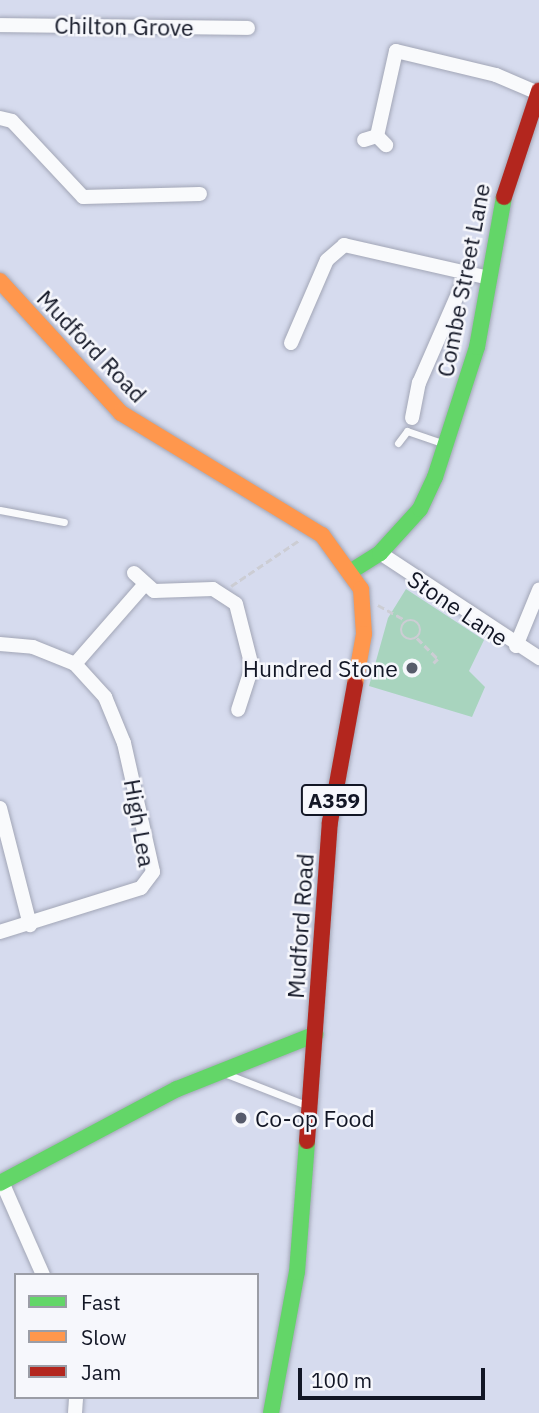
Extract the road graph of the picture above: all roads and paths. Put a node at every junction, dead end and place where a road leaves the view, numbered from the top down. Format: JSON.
{"nodes":[{"id":1,"x":0,"y":25,"type":"edge"},
{"id":2,"x":248,"y":28,"type":"dead end"},
{"id":3,"x":539,"y":92,"type":"edge"},
{"id":4,"x":0,"y":118,"type":"edge"},
{"id":5,"x":376,"y":140,"type":"dead end"},
{"id":6,"x":200,"y":194,"type":"dead end"},
{"id":7,"x":467,"y":273,"type":"junction"},
{"id":8,"x":489,"y":278,"type":"junction"},
{"id":9,"x":0,"y":281,"type":"edge"},
{"id":10,"x":291,"y":343,"type":"dead end"},
{"id":11,"x":412,"y":418,"type":"dead end"},
{"id":12,"x":398,"y":443,"type":"dead end"},
{"id":13,"x":445,"y":444,"type":"junction"},
{"id":14,"x":0,"y":510,"type":"edge"},
{"id":15,"x":64,"y":522,"type":"dead end"},
{"id":16,"x":315,"y":530,"type":"junction"},
{"id":17,"x":380,"y":553,"type":"junction"},
{"id":18,"x":353,"y":569,"type":"junction"},
{"id":19,"x":134,"y":573,"type":"dead end"},
{"id":20,"x":153,"y":586,"type":"junction"},
{"id":21,"x":539,"y":590,"type":"edge"},
{"id":22,"x":222,"y":592,"type":"junction"},
{"id":23,"x":377,"y":604,"type":"dead end"},
{"id":24,"x":407,"y":621,"type":"junction"},
{"id":25,"x":417,"y":638,"type":"junction"},
{"id":26,"x":0,"y":644,"type":"edge"},
{"id":27,"x":516,"y":646,"type":"junction"},
{"id":28,"x":539,"y":658,"type":"edge"},
{"id":29,"x":434,"y":663,"type":"dead end"},
{"id":30,"x":75,"y":664,"type":"junction"},
{"id":31,"x":238,"y":710,"type":"dead end"},
{"id":32,"x":0,"y":808,"type":"edge"},
{"id":33,"x":30,"y":925,"type":"junction"},
{"id":34,"x":0,"y":932,"type":"edge"},
{"id":35,"x":316,"y":1034,"type":"junction"},
{"id":36,"x":222,"y":1071,"type":"junction"},
{"id":37,"x":310,"y":1105,"type":"junction"},
{"id":38,"x":1,"y":1183,"type":"edge"},
{"id":39,"x":42,"y":1273,"type":"edge"},
{"id":40,"x":271,"y":1413,"type":"edge"}],
"edges":[{"from":1,"to":2,"type":"street","name":"Chilton Grove"},
{"from":3,"to":5,"type":"street","name":"Combe Street Lane"},
{"from":3,"to":8,"type":"main road","name":"Combe Street Lane"},
{"from":4,"to":6,"type":"street"},
{"from":7,"to":8,"type":"street"},
{"from":7,"to":10,"type":"street"},
{"from":7,"to":11,"type":"street"},
{"from":8,"to":13,"type":"main road","name":"Combe Street Lane"},
{"from":9,"to":16,"type":"main road","name":"Mudford Road","number":"A359"},
{"from":12,"to":13,"type":"lane"},
{"from":13,"to":17,"type":"main road","name":"Combe Street Lane"},
{"from":14,"to":15,"type":"lane"},
{"from":16,"to":18,"type":"main road","name":"Mudford Road","number":"A359"},
{"from":16,"to":22,"type":"path"},
{"from":17,"to":18,"type":"main road","name":"Combe Street Lane"},
{"from":17,"to":27,"type":"street","name":"Stone Lane"},
{"from":18,"to":35,"type":"main road","name":"Mudford Road","number":"A359"},
{"from":19,"to":20,"type":"street"},
{"from":20,"to":22,"type":"street"},
{"from":20,"to":30,"type":"street"},
{"from":21,"to":27,"type":"street"},
{"from":22,"to":31,"type":"street"},
{"from":23,"to":24,"type":"path"},
{"from":24,"to":25,"type":"path"},
{"from":24,"to":25,"type":"path"},
{"from":25,"to":29,"type":"path"},
{"from":26,"to":30,"type":"street"},
{"from":27,"to":28,"type":"street","name":"Stone Lane"},
{"from":30,"to":33,"type":"street","name":"High Lea"},
{"from":32,"to":33,"type":"street"},
{"from":33,"to":34,"type":"street","name":"High Lea"},
{"from":35,"to":36,"type":"main road"},
{"from":35,"to":37,"type":"main road","name":"Mudford Road","number":"A359"},
{"from":36,"to":37,"type":"lane"},
{"from":36,"to":38,"type":"main road"},
{"from":37,"to":40,"type":"main road","name":"Mudford Road","number":"A359"},
{"from":38,"to":39,"type":"street"}]}
